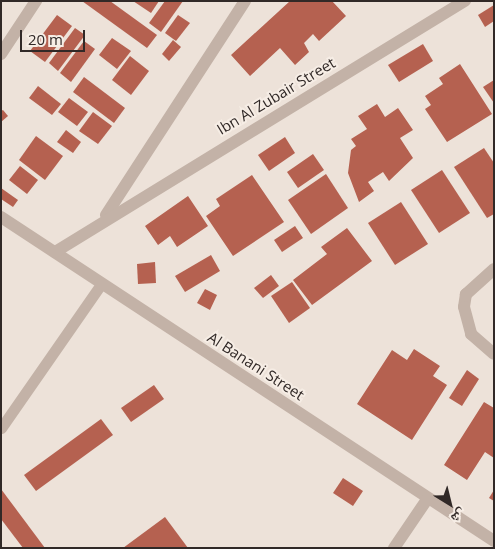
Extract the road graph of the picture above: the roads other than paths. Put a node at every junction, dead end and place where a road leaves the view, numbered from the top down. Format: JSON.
{"nodes":[{"id":1,"x":36,"y":1,"type":"edge"},
{"id":2,"x":245,"y":1,"type":"edge"},
{"id":3,"x":465,"y":1,"type":"edge"},
{"id":4,"x":1,"y":54,"type":"edge"},
{"id":5,"x":1,"y":217,"type":"edge"},
{"id":6,"x":104,"y":219,"type":"junction"},
{"id":7,"x":55,"y":252,"type":"junction"},
{"id":8,"x":494,"y":269,"type":"edge"},
{"id":9,"x":101,"y":284,"type":"junction"},
{"id":10,"x":494,"y":354,"type":"edge"},
{"id":11,"x":2,"y":421,"type":"edge"},
{"id":12,"x":428,"y":498,"type":"junction"},
{"id":13,"x":494,"y":541,"type":"edge"},
{"id":14,"x":394,"y":548,"type":"edge"}],
"edges":[{"from":1,"to":4,"type":"street"},
{"from":2,"to":6,"type":"street","name":"Ibn Al Zubair Street"},
{"from":3,"to":6,"type":"street","name":"Ibn Al Zubair Street"},
{"from":5,"to":7,"type":"street","name":"Al Banani Street"},
{"from":6,"to":7,"type":"street","name":"Ibn Al Zubair Street"},
{"from":7,"to":9,"type":"street","name":"Al Banani Street"},
{"from":8,"to":10,"type":"street"},
{"from":9,"to":11,"type":"lane"},
{"from":9,"to":12,"type":"street","name":"Al Banani Street"},
{"from":12,"to":13,"type":"street","name":"Al Banani Street"},
{"from":12,"to":14,"type":"street"}]}
